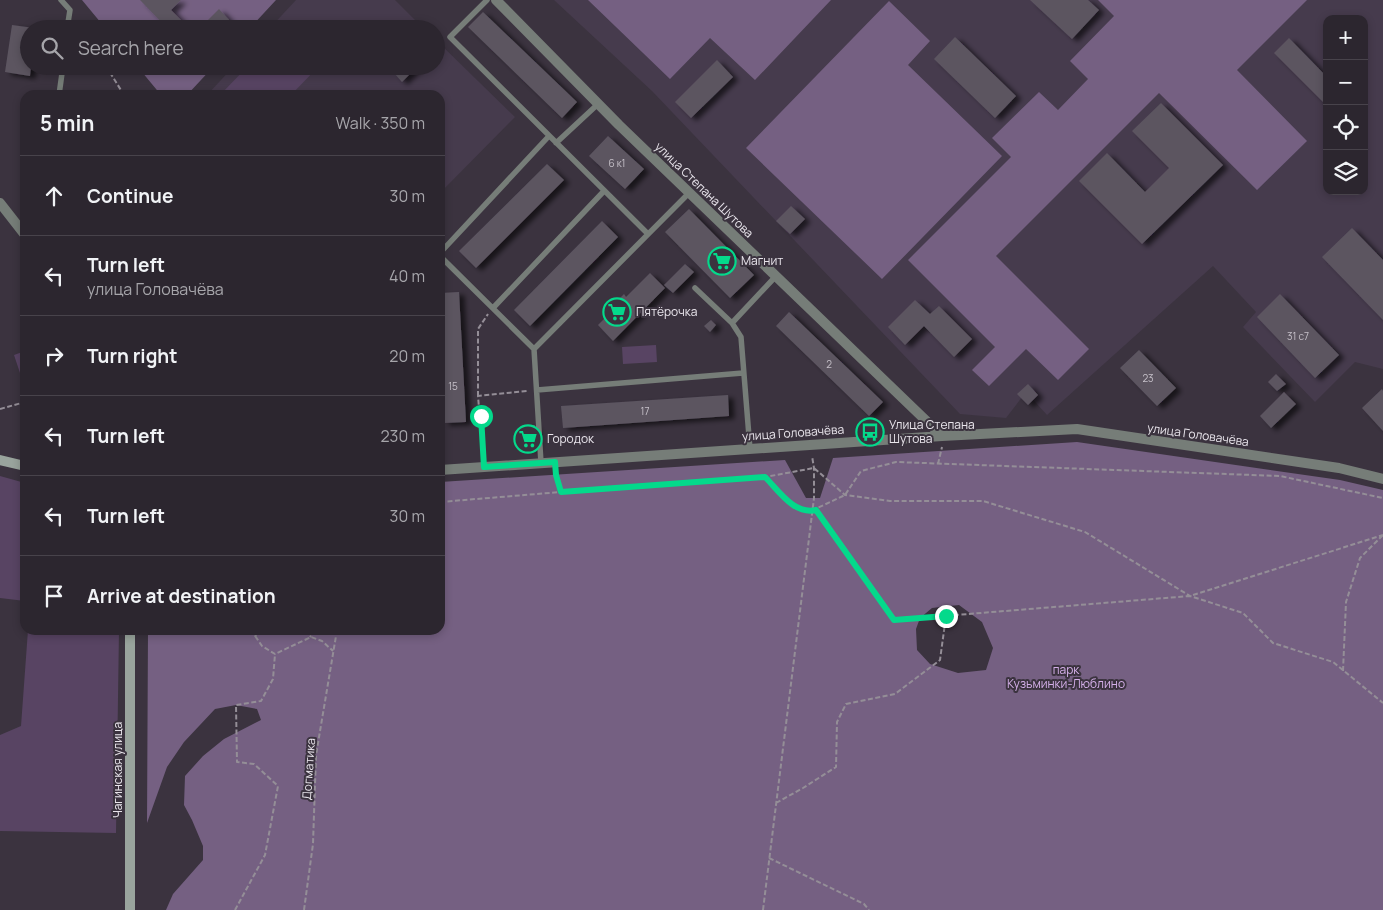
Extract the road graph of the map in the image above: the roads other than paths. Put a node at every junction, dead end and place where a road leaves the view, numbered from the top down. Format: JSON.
{"nodes":[{"id":1,"x":61,"y":0,"type":"edge"},
{"id":2,"x":486,"y":0,"type":"edge"},
{"id":3,"x":496,"y":0,"type":"edge"},
{"id":4,"x":69,"y":20,"type":"edge"},
{"id":5,"x":62,"y":75,"type":"edge"},
{"id":6,"x":60,"y":90,"type":"edge"},
{"id":7,"x":598,"y":104,"type":"junction"},
{"id":8,"x":549,"y":136,"type":"junction"},
{"id":9,"x":556,"y":143,"type":"junction"},
{"id":10,"x":604,"y":191,"type":"junction"},
{"id":11,"x":689,"y":193,"type":"junction"},
{"id":12,"x":0,"y":203,"type":"edge"},
{"id":13,"x":20,"y":229,"type":"edge"},
{"id":14,"x":648,"y":234,"type":"junction"},
{"id":15,"x":445,"y":250,"type":"edge"},
{"id":16,"x":445,"y":260,"type":"edge"},
{"id":17,"x":776,"y":276,"type":"junction"},
{"id":18,"x":695,"y":288,"type":"dead end"},
{"id":19,"x":493,"y":308,"type":"junction"},
{"id":20,"x":732,"y":323,"type":"junction"},
{"id":21,"x":534,"y":349,"type":"junction"},
{"id":22,"x":743,"y":373,"type":"junction"},
{"id":23,"x":537,"y":390,"type":"junction"},
{"id":24,"x":942,"y":436,"type":"junction"},
{"id":25,"x":750,"y":448,"type":"junction"},
{"id":26,"x":0,"y":460,"type":"edge"},
{"id":27,"x":540,"y":463,"type":"junction"},
{"id":28,"x":20,"y":465,"type":"edge"},
{"id":29,"x":445,"y":470,"type":"edge"},
{"id":30,"x":1383,"y":478,"type":"edge"},
{"id":31,"x":130,"y":635,"type":"edge"},
{"id":32,"x":130,"y":910,"type":"edge"}],
"edges":[{"from":1,"to":4,"type":"lane"},
{"from":2,"to":8,"type":"lane"},
{"from":3,"to":7,"type":"street","name":"улица Степана Шутова"},
{"from":5,"to":6,"type":"lane"},
{"from":7,"to":9,"type":"lane"},
{"from":7,"to":11,"type":"street","name":"улица Степана Шутова"},
{"from":8,"to":9,"type":"lane"},
{"from":8,"to":15,"type":"lane"},
{"from":9,"to":10,"type":"lane"},
{"from":10,"to":14,"type":"lane"},
{"from":10,"to":19,"type":"lane"},
{"from":11,"to":14,"type":"lane"},
{"from":11,"to":17,"type":"street","name":"улица Степана Шутова"},
{"from":12,"to":13,"type":"street"},
{"from":14,"to":21,"type":"lane"},
{"from":16,"to":19,"type":"lane"},
{"from":17,"to":20,"type":"lane"},
{"from":17,"to":24,"type":"street","name":"улица Степана Шутова"},
{"from":18,"to":20,"type":"lane"},
{"from":19,"to":21,"type":"lane"},
{"from":20,"to":22,"type":"lane"},
{"from":21,"to":23,"type":"lane"},
{"from":22,"to":23,"type":"lane"},
{"from":22,"to":25,"type":"lane"},
{"from":23,"to":27,"type":"lane"},
{"from":24,"to":25,"type":"street","name":"улица Головачёва"},
{"from":24,"to":30,"type":"street","name":"улица Головачёва"},
{"from":25,"to":27,"type":"street","name":"улица Головачёва"},
{"from":26,"to":28,"type":"street"},
{"from":27,"to":29,"type":"street","name":"улица Головачёва"},
{"from":31,"to":32,"type":"street","name":"Чагинская улица"}]}
